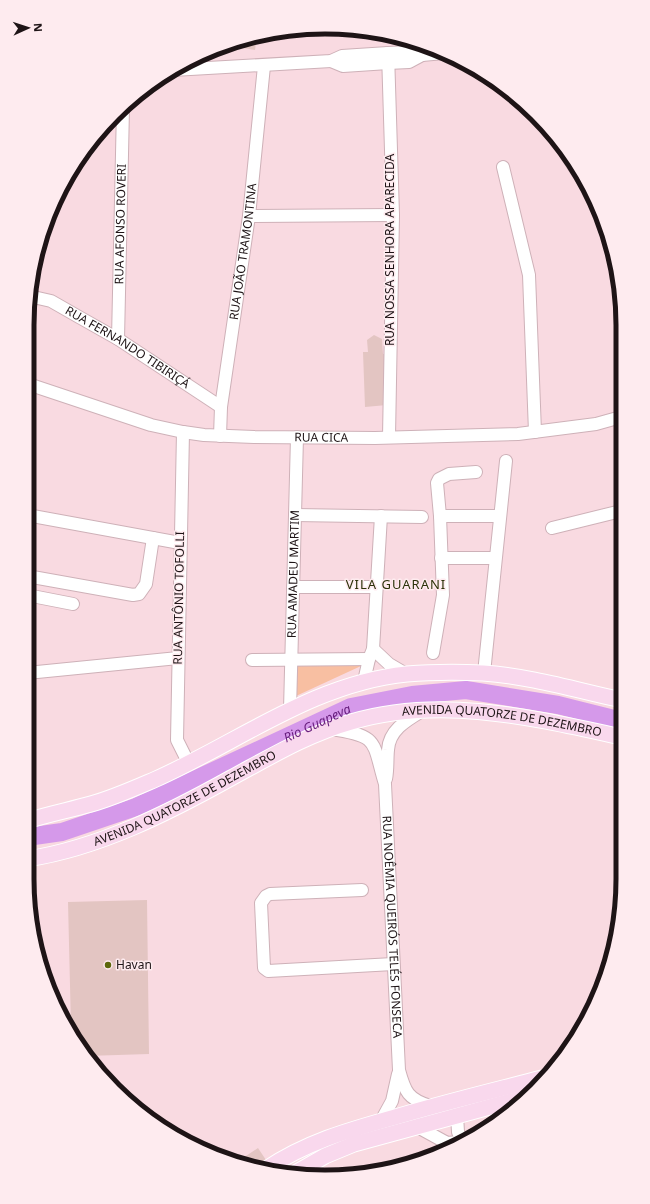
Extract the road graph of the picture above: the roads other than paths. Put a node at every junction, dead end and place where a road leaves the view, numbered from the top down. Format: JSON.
{"nodes":[{"id":1,"x":426,"y":52,"type":"edge"},
{"id":2,"x":388,"y":58,"type":"junction"},
{"id":3,"x":264,"y":66,"type":"junction"},
{"id":4,"x":186,"y":69,"type":"edge"},
{"id":5,"x":123,"y":115,"type":"edge"},
{"id":6,"x":503,"y":167,"type":"dead end"},
{"id":7,"x":393,"y":215,"type":"junction"},
{"id":8,"x":249,"y":216,"type":"junction"},
{"id":9,"x":35,"y":297,"type":"edge"},
{"id":10,"x":118,"y":339,"type":"junction"},
{"id":11,"x":34,"y":386,"type":"edge"},
{"id":12,"x":222,"y":407,"type":"junction"},
{"id":13,"x":616,"y":418,"type":"edge"},
{"id":14,"x":182,"y":432,"type":"junction"},
{"id":15,"x":535,"y":432,"type":"junction"},
{"id":16,"x":220,"y":436,"type":"junction"},
{"id":17,"x":297,"y":437,"type":"junction"},
{"id":18,"x":389,"y":437,"type":"junction"},
{"id":19,"x":506,"y":462,"type":"dead end"},
{"id":20,"x":476,"y":472,"type":"dead end"},
{"id":21,"x":616,"y":512,"type":"edge"},
{"id":22,"x":295,"y":515,"type":"junction"},
{"id":23,"x":34,"y":516,"type":"edge"},
{"id":24,"x":381,"y":516,"type":"junction"},
{"id":25,"x":440,"y":516,"type":"junction"},
{"id":26,"x":500,"y":516,"type":"junction"},
{"id":27,"x":422,"y":517,"type":"dead end"},
{"id":28,"x":552,"y":528,"type":"dead end"},
{"id":29,"x":153,"y":538,"type":"junction"},
{"id":30,"x":180,"y":543,"type":"junction"},
{"id":31,"x":441,"y":558,"type":"junction"},
{"id":32,"x":495,"y":558,"type":"junction"},
{"id":33,"x":34,"y":577,"type":"edge"},
{"id":34,"x":377,"y":586,"type":"junction"},
{"id":35,"x":293,"y":587,"type":"junction"},
{"id":36,"x":34,"y":596,"type":"edge"},
{"id":37,"x":74,"y":604,"type":"dead end"},
{"id":38,"x":433,"y":653,"type":"dead end"},
{"id":39,"x":371,"y":654,"type":"junction"},
{"id":40,"x":178,"y":658,"type":"junction"},
{"id":41,"x":290,"y":659,"type":"junction"},
{"id":42,"x":252,"y":660,"type":"dead end"},
{"id":43,"x":34,"y":672,"type":"edge"},
{"id":44,"x":484,"y":673,"type":"junction"},
{"id":45,"x":406,"y":674,"type":"junction"},
{"id":46,"x":364,"y":681,"type":"junction"},
{"id":47,"x":616,"y":699,"type":"edge"},
{"id":48,"x":426,"y":709,"type":"junction"},
{"id":49,"x":290,"y":710,"type":"junction"},
{"id":50,"x":330,"y":729,"type":"junction"},
{"id":51,"x":616,"y":736,"type":"edge"},
{"id":52,"x":188,"y":762,"type":"junction"},
{"id":53,"x":385,"y":784,"type":"junction"},
{"id":54,"x":34,"y":819,"type":"edge"},
{"id":55,"x":34,"y":858,"type":"edge"},
{"id":56,"x":362,"y":890,"type":"dead end"},
{"id":57,"x":393,"y":964,"type":"junction"},
{"id":58,"x":399,"y":1070,"type":"junction"},
{"id":59,"x":536,"y":1079,"type":"edge"},
{"id":60,"x":514,"y":1100,"type":"edge"},
{"id":61,"x":430,"y":1106,"type":"junction"},
{"id":62,"x":457,"y":1115,"type":"junction"},
{"id":63,"x":381,"y":1121,"type":"junction"},
{"id":64,"x":416,"y":1126,"type":"junction"},
{"id":65,"x":460,"y":1136,"type":"edge"},
{"id":66,"x":447,"y":1143,"type":"edge"},
{"id":67,"x":272,"y":1165,"type":"edge"},
{"id":68,"x":302,"y":1169,"type":"edge"}],
"edges":[{"from":1,"to":2,"type":"street"},
{"from":2,"to":3,"type":"street"},
{"from":2,"to":7,"type":"street","name":"RUA NOSSA SENHORA APARECIDA"},
{"from":3,"to":4,"type":"street"},
{"from":3,"to":8,"type":"street","name":"RUA JOÃO TRAMONTINA"},
{"from":5,"to":10,"type":"street","name":"RUA AFONSO ROVERI"},
{"from":6,"to":15,"type":"street"},
{"from":7,"to":8,"type":"street"},
{"from":7,"to":18,"type":"street","name":"RUA NOSSA SENHORA APARECIDA"},
{"from":8,"to":12,"type":"street","name":"RUA JOÃO TRAMONTINA"},
{"from":9,"to":10,"type":"street","name":"RUA FERNANDO TIBIRIÇÁ"},
{"from":10,"to":12,"type":"street","name":"RUA FERNANDO TIBIRIÇÁ"},
{"from":11,"to":14,"type":"street","name":"RUA CICA"},
{"from":12,"to":16,"type":"street","name":"RUA JOÃO TRAMONTINA"},
{"from":13,"to":15,"type":"street","name":"RUA CICA"},
{"from":14,"to":16,"type":"street","name":"RUA CICA"},
{"from":14,"to":30,"type":"street","name":"RUA ANTÔNIO TOFOLLI"},
{"from":15,"to":18,"type":"street","name":"RUA CICA"},
{"from":16,"to":17,"type":"street","name":"RUA CICA"},
{"from":17,"to":18,"type":"street","name":"RUA CICA"},
{"from":17,"to":22,"type":"street","name":"RUA AMADEU MARTIM"},
{"from":19,"to":26,"type":"street"},
{"from":20,"to":25,"type":"street"},
{"from":21,"to":28,"type":"street"},
{"from":22,"to":24,"type":"street"},
{"from":22,"to":35,"type":"street","name":"RUA AMADEU MARTIM"},
{"from":23,"to":29,"type":"street"},
{"from":24,"to":27,"type":"street"},
{"from":24,"to":34,"type":"street"},
{"from":25,"to":26,"type":"street"},
{"from":25,"to":31,"type":"street"},
{"from":26,"to":32,"type":"street"},
{"from":29,"to":30,"type":"street"},
{"from":29,"to":33,"type":"street"},
{"from":30,"to":40,"type":"street","name":"RUA ANTÔNIO TOFOLLI"},
{"from":31,"to":32,"type":"street"},
{"from":31,"to":38,"type":"street"},
{"from":32,"to":44,"type":"street"},
{"from":34,"to":35,"type":"street"},
{"from":34,"to":39,"type":"street"},
{"from":35,"to":41,"type":"street","name":"RUA AMADEU MARTIM"},
{"from":36,"to":37,"type":"street"},
{"from":39,"to":41,"type":"street"},
{"from":39,"to":45,"type":"street"},
{"from":39,"to":46,"type":"street"},
{"from":40,"to":43,"type":"street"},
{"from":40,"to":52,"type":"street","name":"RUA ANTÔNIO TOFOLLI"},
{"from":41,"to":42,"type":"street"},
{"from":41,"to":49,"type":"street","name":"RUA AMADEU MARTIM"},
{"from":44,"to":45,"type":"main road"},
{"from":44,"to":47,"type":"main road"},
{"from":45,"to":46,"type":"main road"},
{"from":46,"to":49,"type":"main road"},
{"from":48,"to":50,"type":"main road","name":"AVENIDA QUATORZE DE DEZEMBRO"},
{"from":48,"to":51,"type":"main road","name":"AVENIDA QUATORZE DE DEZEMBRO"},
{"from":48,"to":53,"type":"street","name":"RUA NOÊMIA QUEIRÓS TELÉS FONSECA"},
{"from":49,"to":52,"type":"main road"},
{"from":50,"to":53,"type":"street","name":"RUA NOÊMIA QUEIRÓS TELÉS FONSECA"},
{"from":50,"to":55,"type":"main road","name":"AVENIDA QUATORZE DE DEZEMBRO"},
{"from":52,"to":54,"type":"main road"},
{"from":53,"to":57,"type":"street","name":"RUA NOÊMIA QUEIRÓS TELÉS FONSECA"},
{"from":56,"to":57,"type":"street"},
{"from":57,"to":58,"type":"street","name":"RUA NOÊMIA QUEIRÓS TELÉS FONSECA"},
{"from":58,"to":61,"type":"street","name":"RUA NOÊMIA QUEIRÓS TELÉS FONSECA"},
{"from":58,"to":63,"type":"street","name":"RUA NOÊMIA QUEIRÓS TELÉS FONSECA"},
{"from":59,"to":61,"type":"main road"},
{"from":60,"to":62,"type":"main road"},
{"from":61,"to":63,"type":"main road"},
{"from":62,"to":64,"type":"main road"},
{"from":62,"to":65,"type":"street"},
{"from":63,"to":67,"type":"main road"},
{"from":64,"to":66,"type":"street"},
{"from":64,"to":68,"type":"main road"}]}
